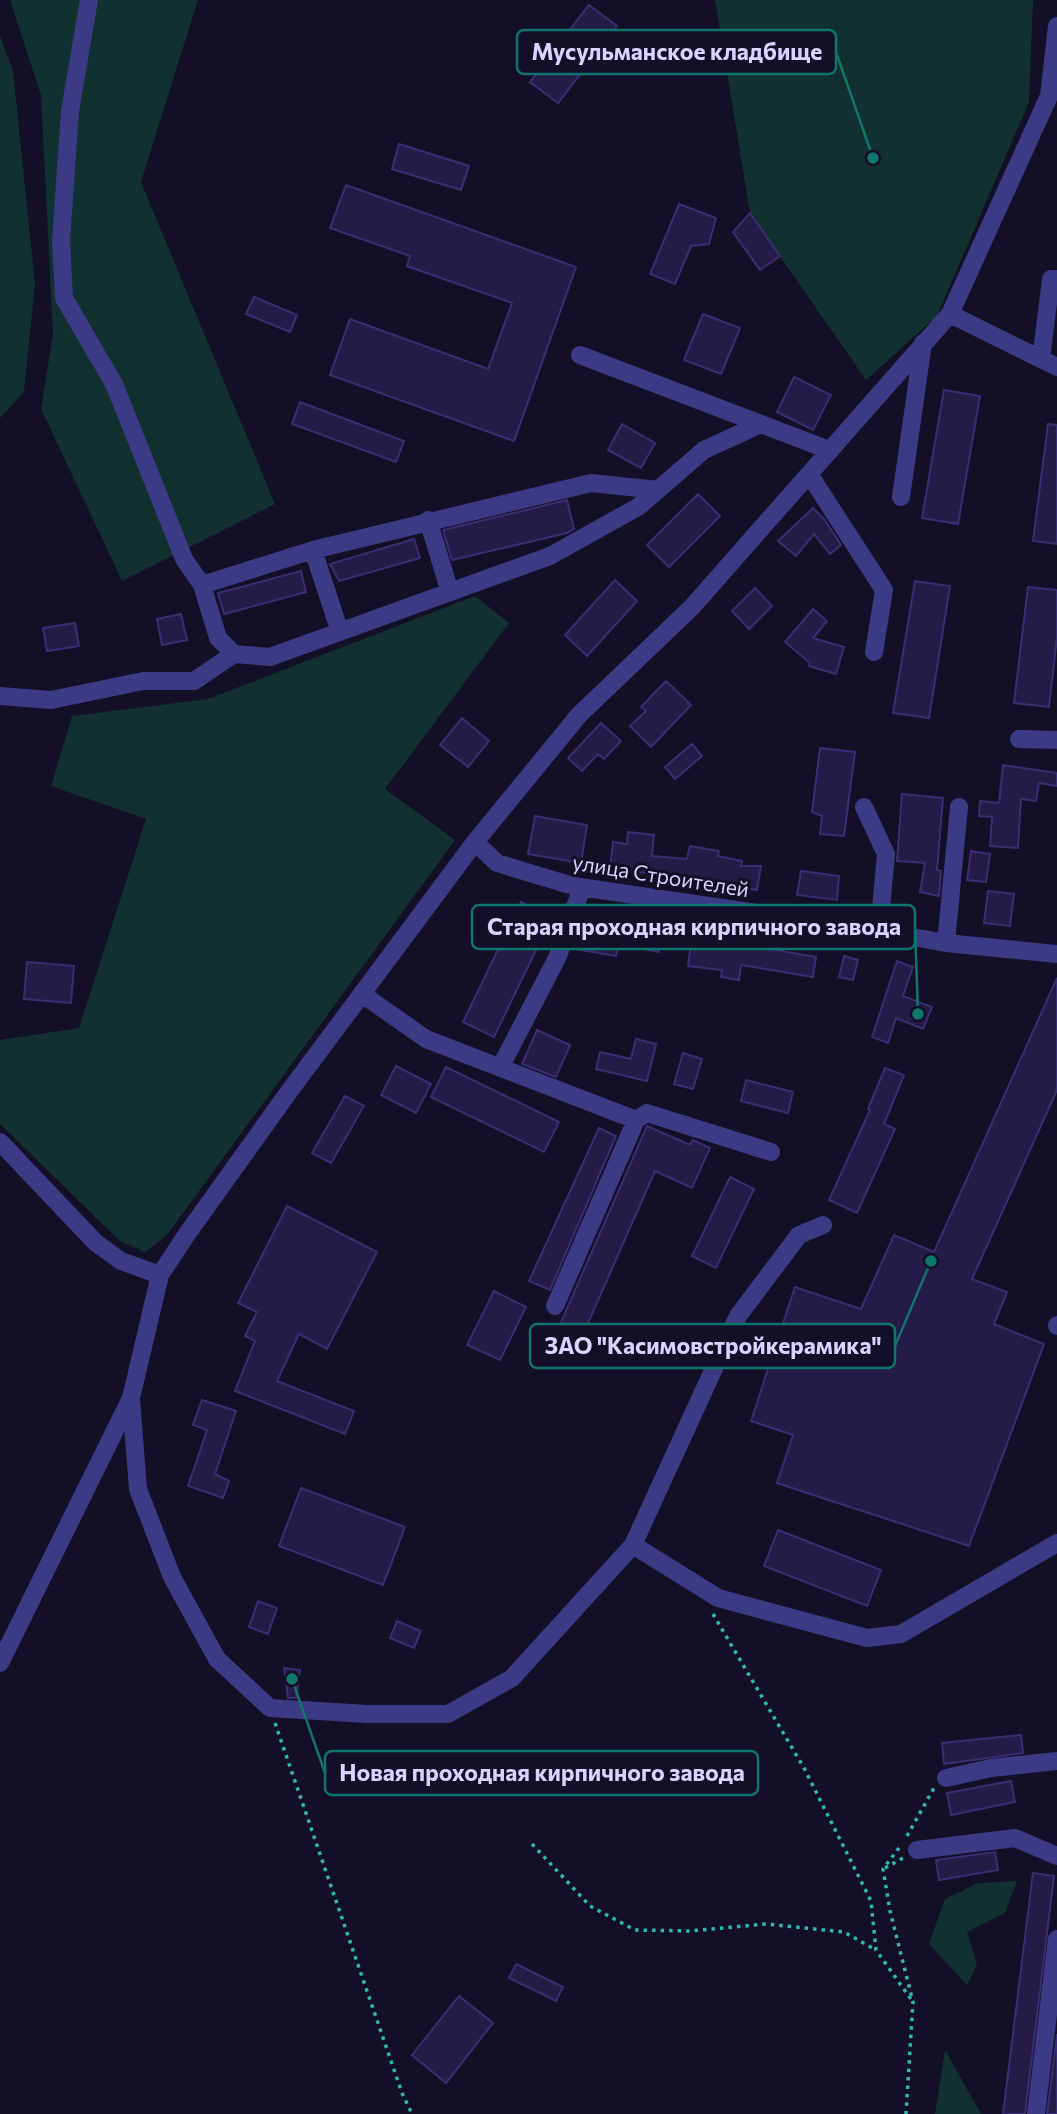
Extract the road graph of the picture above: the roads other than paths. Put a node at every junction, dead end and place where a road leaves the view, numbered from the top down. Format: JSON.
{"nodes":[{"id":1,"x":89,"y":0,"type":"edge"},
{"id":2,"x":1057,"y":26,"type":"edge"},
{"id":3,"x":1053,"y":96,"type":"edge"},
{"id":4,"x":1057,"y":279,"type":"edge"},
{"id":5,"x":950,"y":314,"type":"junction"},
{"id":6,"x":923,"y":343,"type":"junction"},
{"id":7,"x":580,"y":355,"type":"dead end"},
{"id":8,"x":1049,"y":363,"type":"edge"},
{"id":9,"x":761,"y":424,"type":"junction"},
{"id":10,"x":829,"y":450,"type":"junction"},
{"id":11,"x":809,"y":474,"type":"junction"},
{"id":12,"x":658,"y":491,"type":"junction"},
{"id":13,"x":901,"y":497,"type":"dead end"},
{"id":14,"x":429,"y":520,"type":"junction"},
{"id":15,"x":313,"y":550,"type":"junction"},
{"id":16,"x":202,"y":585,"type":"junction"},
{"id":17,"x":450,"y":592,"type":"junction"},
{"id":18,"x":340,"y":632,"type":"junction"},
{"id":19,"x":874,"y":652,"type":"dead end"},
{"id":20,"x":234,"y":654,"type":"junction"},
{"id":21,"x":0,"y":696,"type":"edge"},
{"id":22,"x":1020,"y":739,"type":"dead end"},
{"id":23,"x":1057,"y":740,"type":"edge"},
{"id":24,"x":864,"y":807,"type":"dead end"},
{"id":25,"x":959,"y":807,"type":"dead end"},
{"id":26,"x":475,"y":842,"type":"junction"},
{"id":27,"x":582,"y":887,"type":"junction"},
{"id":28,"x":879,"y":931,"type":"junction"},
{"id":29,"x":946,"y":943,"type":"junction"},
{"id":30,"x":1057,"y":954,"type":"edge"},
{"id":31,"x":362,"y":994,"type":"junction"},
{"id":32,"x":500,"y":1068,"type":"junction"},
{"id":33,"x":636,"y":1120,"type":"junction"},
{"id":34,"x":0,"y":1143,"type":"edge"},
{"id":35,"x":771,"y":1152,"type":"dead end"},
{"id":36,"x":823,"y":1225,"type":"dead end"},
{"id":37,"x":160,"y":1276,"type":"junction"},
{"id":38,"x":555,"y":1306,"type":"dead end"},
{"id":39,"x":131,"y":1398,"type":"junction"},
{"id":40,"x":1057,"y":1543,"type":"edge"},
{"id":41,"x":633,"y":1545,"type":"junction"},
{"id":42,"x":0,"y":1663,"type":"edge"},
{"id":43,"x":1057,"y":1761,"type":"edge"},
{"id":44,"x":946,"y":1778,"type":"road end"},
{"id":45,"x":917,"y":1850,"type":"road end"},
{"id":46,"x":1057,"y":1856,"type":"edge"},
{"id":47,"x":1057,"y":1939,"type":"edge"},
{"id":48,"x":1037,"y":2114,"type":"edge"}],
"edges":[{"from":1,"to":16,"type":"street"},
{"from":2,"to":3,"type":"street"},
{"from":3,"to":5,"type":"street"},
{"from":4,"to":8,"type":"street"},
{"from":5,"to":6,"type":"street"},
{"from":5,"to":8,"type":"street"},
{"from":6,"to":10,"type":"street"},
{"from":6,"to":13,"type":"street"},
{"from":7,"to":9,"type":"street"},
{"from":9,"to":10,"type":"street"},
{"from":9,"to":12,"type":"street"},
{"from":10,"to":11,"type":"street"},
{"from":11,"to":19,"type":"street"},
{"from":11,"to":26,"type":"street"},
{"from":12,"to":14,"type":"street"},
{"from":12,"to":17,"type":"street"},
{"from":14,"to":15,"type":"street"},
{"from":14,"to":17,"type":"street"},
{"from":15,"to":16,"type":"street"},
{"from":15,"to":18,"type":"street"},
{"from":16,"to":20,"type":"street"},
{"from":17,"to":18,"type":"street"},
{"from":18,"to":20,"type":"street"},
{"from":20,"to":21,"type":"street"},
{"from":22,"to":23,"type":"street"},
{"from":24,"to":28,"type":"street"},
{"from":25,"to":29,"type":"street"},
{"from":26,"to":27,"type":"street","name":"улица Строителей"},
{"from":26,"to":31,"type":"street"},
{"from":27,"to":28,"type":"street","name":"улица Строителей"},
{"from":27,"to":32,"type":"street"},
{"from":28,"to":29,"type":"street","name":"улица Строителей"},
{"from":29,"to":30,"type":"street","name":"улица Строителей"},
{"from":31,"to":32,"type":"street"},
{"from":31,"to":37,"type":"street"},
{"from":32,"to":33,"type":"street"},
{"from":33,"to":35,"type":"street"},
{"from":33,"to":38,"type":"street"},
{"from":34,"to":37,"type":"street"},
{"from":36,"to":41,"type":"street"},
{"from":37,"to":39,"type":"street"},
{"from":39,"to":41,"type":"street"},
{"from":39,"to":42,"type":"street"},
{"from":40,"to":41,"type":"street"},
{"from":43,"to":44,"type":"street"},
{"from":45,"to":46,"type":"street"},
{"from":47,"to":48,"type":"street"}]}
